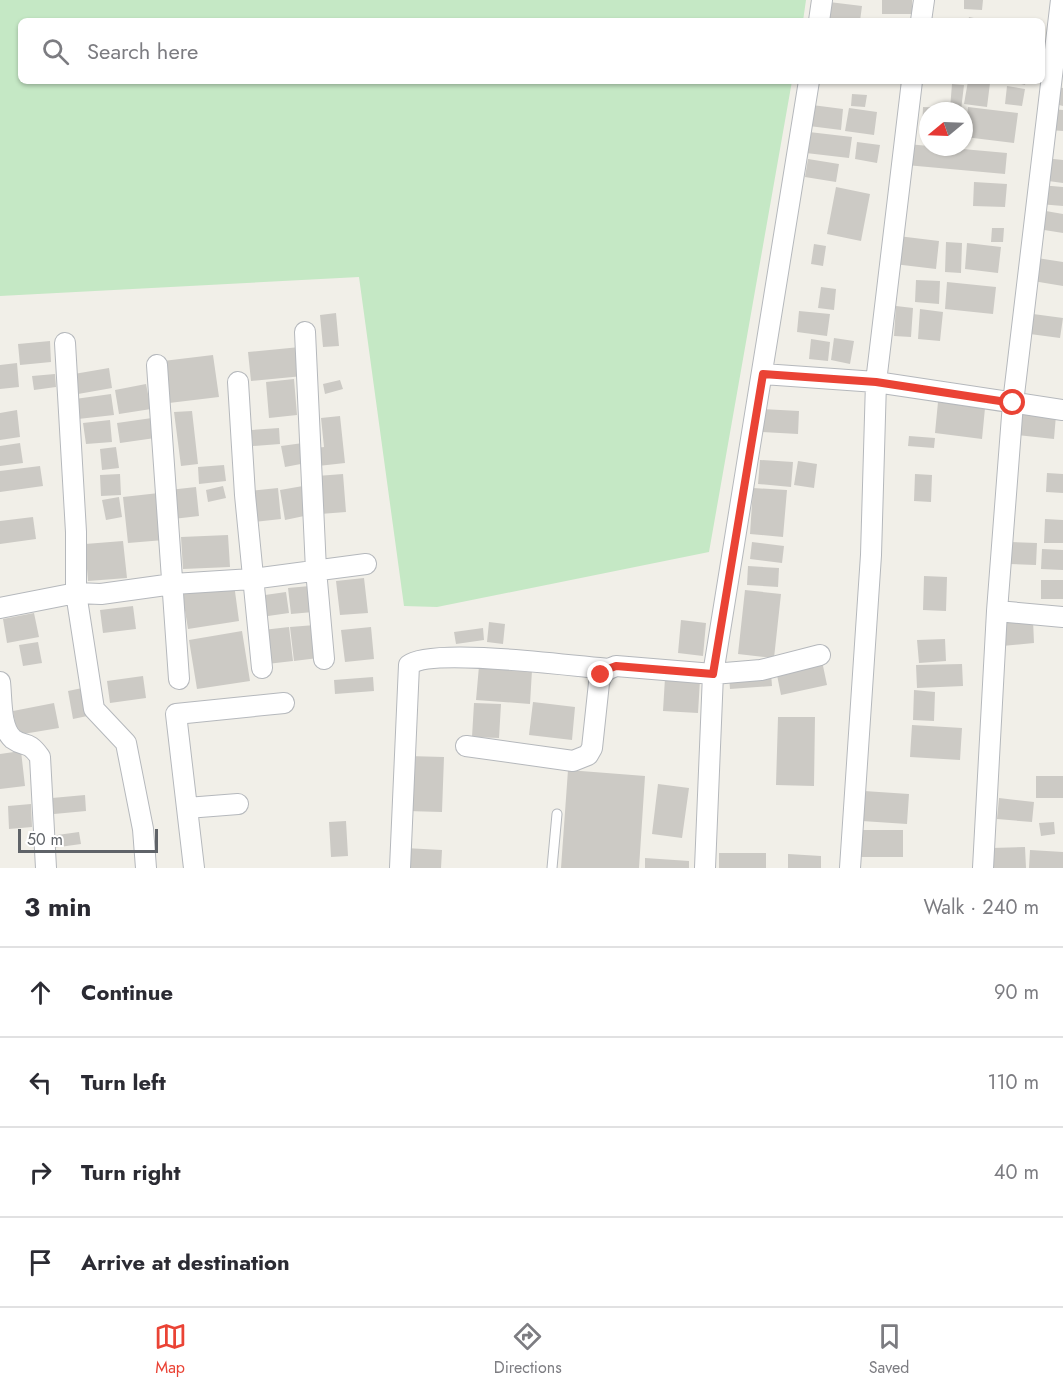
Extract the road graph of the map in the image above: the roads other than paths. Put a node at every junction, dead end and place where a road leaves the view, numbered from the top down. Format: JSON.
{"nodes":[{"id":1,"x":822,"y":0,"type":"edge"},
{"id":2,"x":924,"y":0,"type":"edge"},
{"id":3,"x":1061,"y":0,"type":"edge"},
{"id":4,"x":819,"y":18,"type":"edge"},
{"id":5,"x":921,"y":18,"type":"edge"},
{"id":6,"x":809,"y":84,"type":"edge"},
{"id":7,"x":912,"y":84,"type":"edge"},
{"id":8,"x":305,"y":332,"type":"dead end"},
{"id":9,"x":65,"y":343,"type":"dead end"},
{"id":10,"x":157,"y":365,"type":"dead end"},
{"id":11,"x":763,"y":374,"type":"junction"},
{"id":12,"x":238,"y":382,"type":"dead end"},
{"id":13,"x":876,"y":382,"type":"junction"},
{"id":14,"x":1013,"y":403,"type":"junction"},
{"id":15,"x":1063,"y":410,"type":"edge"},
{"id":16,"x":366,"y":564,"type":"dead end"},
{"id":17,"x":316,"y":570,"type":"junction"},
{"id":18,"x":252,"y":579,"type":"junction"},
{"id":19,"x":173,"y":584,"type":"junction"},
{"id":20,"x":76,"y":593,"type":"junction"},
{"id":21,"x":0,"y":608,"type":"edge"},
{"id":22,"x":997,"y":611,"type":"junction"},
{"id":23,"x":1063,"y":617,"type":"edge"},
{"id":24,"x":820,"y":655,"type":"dead end"},
{"id":25,"x":324,"y":659,"type":"dead end"},
{"id":26,"x":262,"y":668,"type":"dead end"},
{"id":27,"x":608,"y":669,"type":"junction"},
{"id":28,"x":713,"y":674,"type":"junction"},
{"id":29,"x":179,"y":679,"type":"dead end"},
{"id":30,"x":0,"y":682,"type":"edge"},
{"id":31,"x":284,"y":703,"type":"dead end"},
{"id":32,"x":466,"y":746,"type":"dead end"},
{"id":33,"x":238,"y":804,"type":"dead end"},
{"id":34,"x":187,"y":808,"type":"junction"},
{"id":35,"x":557,"y":814,"type":"dead end"},
{"id":36,"x":46,"y":868,"type":"edge"},
{"id":37,"x":147,"y":868,"type":"edge"},
{"id":38,"x":194,"y":868,"type":"edge"},
{"id":39,"x":400,"y":868,"type":"edge"},
{"id":40,"x":552,"y":868,"type":"edge"},
{"id":41,"x":705,"y":868,"type":"edge"},
{"id":42,"x":850,"y":868,"type":"edge"},
{"id":43,"x":983,"y":868,"type":"edge"}],
"edges":[{"from":1,"to":4,"type":"street"},
{"from":2,"to":5,"type":"street"},
{"from":3,"to":14,"type":"street"},
{"from":6,"to":11,"type":"street"},
{"from":7,"to":13,"type":"street"},
{"from":8,"to":17,"type":"street"},
{"from":9,"to":20,"type":"street"},
{"from":10,"to":19,"type":"street"},
{"from":11,"to":13,"type":"street"},
{"from":11,"to":28,"type":"street"},
{"from":12,"to":18,"type":"street"},
{"from":13,"to":14,"type":"street"},
{"from":13,"to":42,"type":"street"},
{"from":14,"to":15,"type":"street"},
{"from":14,"to":22,"type":"street"},
{"from":16,"to":17,"type":"street"},
{"from":17,"to":18,"type":"street"},
{"from":17,"to":25,"type":"street"},
{"from":18,"to":19,"type":"street"},
{"from":18,"to":26,"type":"street"},
{"from":19,"to":20,"type":"street"},
{"from":19,"to":29,"type":"street"},
{"from":20,"to":21,"type":"street"},
{"from":20,"to":37,"type":"street"},
{"from":22,"to":23,"type":"street"},
{"from":22,"to":43,"type":"street"},
{"from":24,"to":28,"type":"street"},
{"from":27,"to":28,"type":"street"},
{"from":27,"to":32,"type":"street"},
{"from":27,"to":39,"type":"street"},
{"from":28,"to":41,"type":"street"},
{"from":30,"to":36,"type":"street"},
{"from":31,"to":34,"type":"street"},
{"from":33,"to":34,"type":"street"},
{"from":34,"to":38,"type":"street"},
{"from":35,"to":40,"type":"lane"}]}
